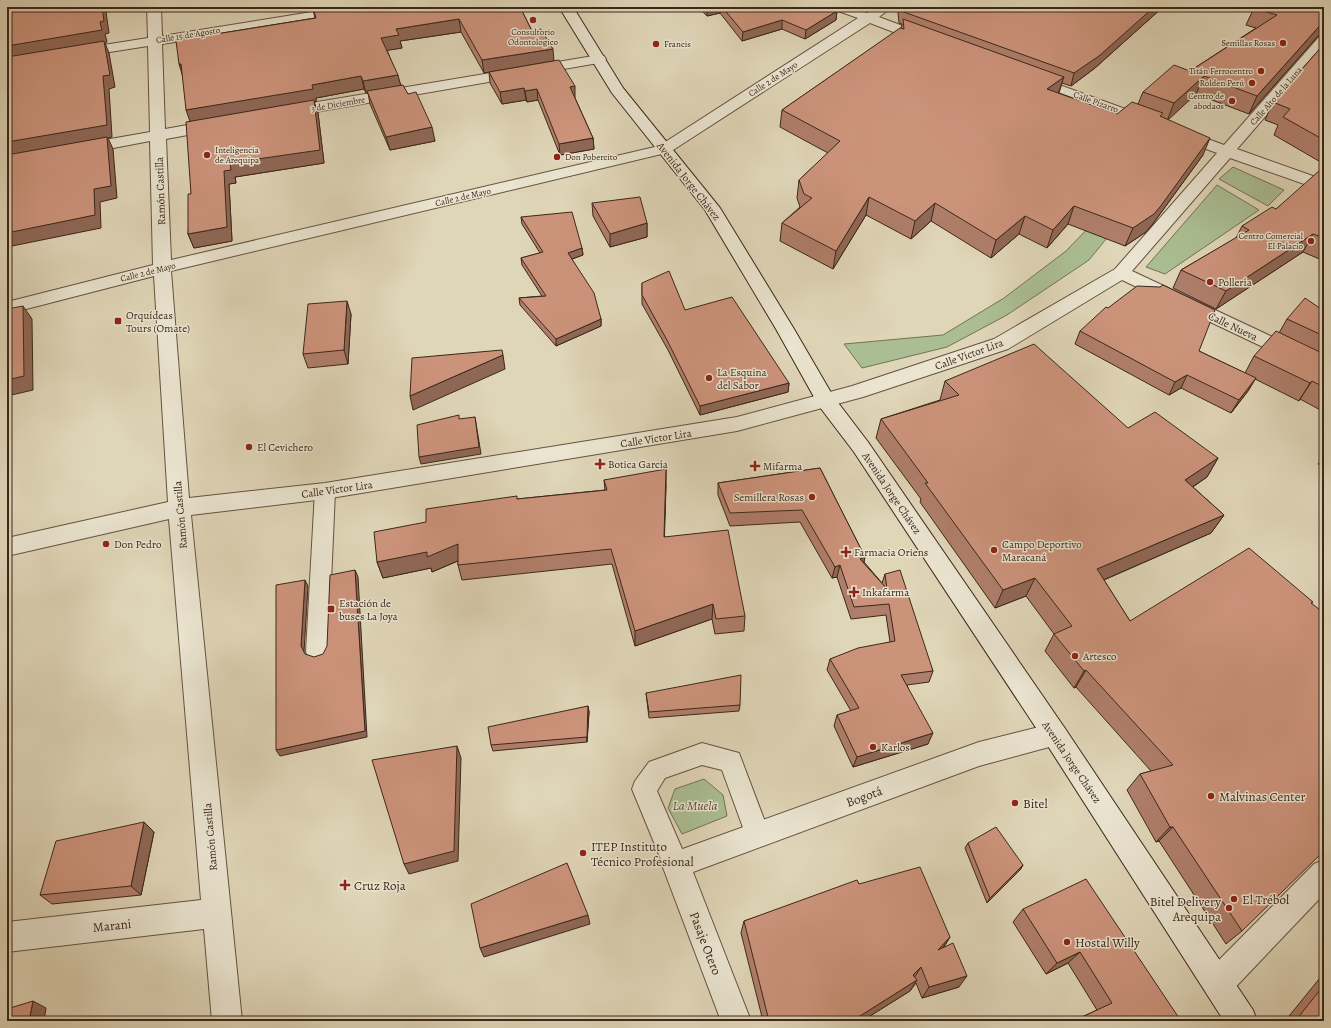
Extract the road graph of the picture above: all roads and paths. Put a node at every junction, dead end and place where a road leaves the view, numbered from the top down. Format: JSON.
{"nodes":[{"id":1,"x":154,"y":7,"type":"edge"},
{"id":2,"x":369,"y":7,"type":"edge"},
{"id":3,"x":566,"y":7,"type":"edge"},
{"id":4,"x":840,"y":7,"type":"edge"},
{"id":5,"x":885,"y":7,"type":"edge"},
{"id":6,"x":869,"y":18,"type":"junction"},
{"id":7,"x":155,"y":40,"type":"junction"},
{"id":8,"x":1324,"y":40,"type":"edge"},
{"id":9,"x":943,"y":46,"type":"edge"},
{"id":10,"x":61,"y":56,"type":"edge"},
{"id":11,"x":599,"y":59,"type":"junction"},
{"id":12,"x":1017,"y":73,"type":"edge"},
{"id":13,"x":276,"y":114,"type":"edge"},
{"id":14,"x":229,"y":122,"type":"edge"},
{"id":15,"x":158,"y":134,"type":"junction"},
{"id":16,"x":664,"y":149,"type":"junction"},
{"id":17,"x":67,"y":151,"type":"edge"},
{"id":18,"x":1228,"y":151,"type":"junction"},
{"id":19,"x":1324,"y":186,"type":"edge"},
{"id":20,"x":162,"y":268,"type":"junction"},
{"id":21,"x":1121,"y":273,"type":"junction"},
{"id":22,"x":7,"y":308,"type":"edge"},
{"id":23,"x":1324,"y":369,"type":"edge"},
{"id":24,"x":826,"y":401,"type":"junction"},
{"id":25,"x":325,"y":491,"type":"junction"},
{"id":26,"x":179,"y":508,"type":"junction"},
{"id":27,"x":7,"y":547,"type":"edge"},
{"id":28,"x":317,"y":652,"type":"dead end"},
{"id":29,"x":1055,"y":735,"type":"junction"},
{"id":30,"x":758,"y":835,"type":"junction"},
{"id":31,"x":676,"y":865,"type":"junction"},
{"id":32,"x":1324,"y":874,"type":"edge"},
{"id":33,"x":217,"y":913,"type":"junction"},
{"id":34,"x":7,"y":937,"type":"edge"},
{"id":35,"x":1218,"y":983,"type":"junction"},
{"id":36,"x":227,"y":1021,"type":"edge"},
{"id":37,"x":736,"y":1021,"type":"edge"},
{"id":38,"x":1242,"y":1021,"type":"edge"}],
"edges":[{"from":1,"to":7,"type":"street","name":"Ramón Castilla"},
{"from":2,"to":7,"type":"street","name":"Calle 15 de Agosto"},
{"from":3,"to":11,"type":"street","name":"Avenida Jorge Chávez"},
{"from":4,"to":6,"type":"street"},
{"from":5,"to":6,"type":"street","name":"Calle 2 de Mayo"},
{"from":6,"to":9,"type":"street"},
{"from":6,"to":16,"type":"street","name":"Calle 2 de Mayo"},
{"from":7,"to":10,"type":"street","name":"Calle 15 de Agosto"},
{"from":7,"to":15,"type":"street","name":"Ramón Castilla"},
{"from":8,"to":18,"type":"street","name":"Calle Alto de la Luna"},
{"from":11,"to":13,"type":"street","name":"3 de Diciembre"},
{"from":11,"to":16,"type":"street","name":"Avenida Jorge Chávez"},
{"from":12,"to":18,"type":"street","name":"Calle Pizarro"},
{"from":14,"to":15,"type":"street"},
{"from":15,"to":17,"type":"street"},
{"from":15,"to":20,"type":"street","name":"Ramón Castilla"},
{"from":16,"to":20,"type":"street","name":"Calle 2 de Mayo"},
{"from":16,"to":24,"type":"street","name":"Avenida Jorge Chávez"},
{"from":18,"to":19,"type":"street","name":"Calle Pizarro"},
{"from":18,"to":21,"type":"street","name":"Calle Víctor Lira"},
{"from":20,"to":22,"type":"street","name":"Calle 2 de Mayo"},
{"from":20,"to":26,"type":"street","name":"Ramón Castilla"},
{"from":21,"to":23,"type":"street","name":"Calle Nueva"},
{"from":21,"to":24,"type":"street","name":"Calle Víctor Lira"},
{"from":24,"to":25,"type":"street","name":"Calle Víctor Lira"},
{"from":24,"to":29,"type":"street","name":"Avenida Jorge Chávez"},
{"from":25,"to":26,"type":"street","name":"Calle Víctor Lira"},
{"from":25,"to":28,"type":"lane"},
{"from":26,"to":27,"type":"street","name":"Calle Víctor Lira"},
{"from":26,"to":33,"type":"street","name":"Ramón Castilla"},
{"from":29,"to":30,"type":"street","name":"Bogotá"},
{"from":29,"to":35,"type":"street","name":"Avenida Jorge Chávez"},
{"from":30,"to":31,"type":"street","name":"Bogotá"},
{"from":30,"to":31,"type":"lane"},
{"from":31,"to":37,"type":"street","name":"Pasaje Otero"},
{"from":32,"to":35,"type":"street"},
{"from":33,"to":34,"type":"street","name":"Marani"},
{"from":33,"to":36,"type":"street","name":"Ramón Castilla"},
{"from":35,"to":38,"type":"street","name":"Avenida Jorge Chávez"}]}
